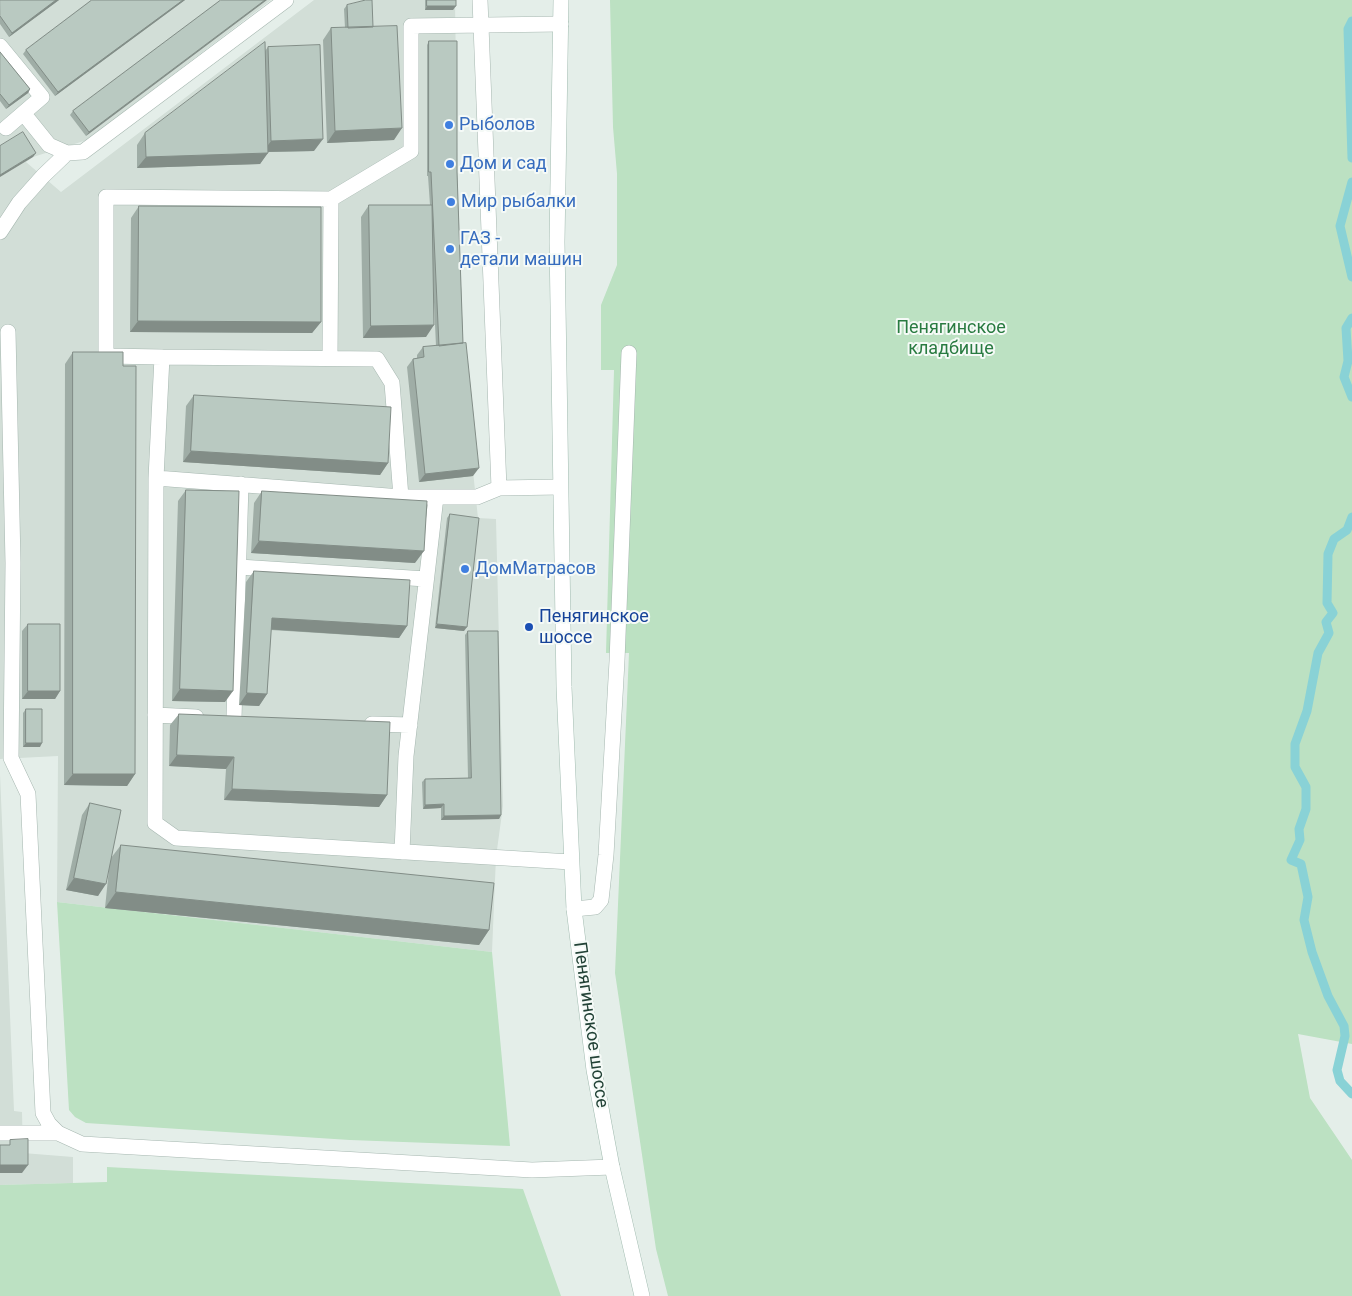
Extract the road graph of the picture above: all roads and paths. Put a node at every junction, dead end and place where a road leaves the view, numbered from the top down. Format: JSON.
{"nodes":[{"id":1,"x":286,"y":0,"type":"edge"},
{"id":2,"x":480,"y":0,"type":"edge"},
{"id":3,"x":561,"y":0,"type":"edge"},
{"id":4,"x":560,"y":24,"type":"junction"},
{"id":5,"x":482,"y":26,"type":"junction"},
{"id":6,"x":0,"y":46,"type":"edge"},
{"id":7,"x":24,"y":114,"type":"junction"},
{"id":8,"x":6,"y":128,"type":"dead end"},
{"id":9,"x":67,"y":153,"type":"junction"},
{"id":10,"x":331,"y":199,"type":"junction"},
{"id":11,"x":0,"y":232,"type":"edge"},
{"id":12,"x":8,"y":332,"type":"dead end"},
{"id":13,"x":629,"y":353,"type":"dead end"},
{"id":14,"x":162,"y":356,"type":"junction"},
{"id":15,"x":330,"y":358,"type":"junction"},
{"id":16,"x":156,"y":478,"type":"junction"},
{"id":17,"x":241,"y":484,"type":"junction"},
{"id":18,"x":560,"y":487,"type":"junction"},
{"id":19,"x":499,"y":488,"type":"junction"},
{"id":20,"x":402,"y":497,"type":"junction"},
{"id":21,"x":436,"y":497,"type":"junction"},
{"id":22,"x":6,"y":564,"type":"edge"},
{"id":23,"x":239,"y":567,"type":"junction"},
{"id":24,"x":426,"y":579,"type":"junction"},
{"id":25,"x":155,"y":715,"type":"junction"},
{"id":26,"x":361,"y":723,"type":"edge"},
{"id":27,"x":410,"y":725,"type":"junction"},
{"id":28,"x":402,"y":852,"type":"junction"},
{"id":29,"x":571,"y":862,"type":"junction"},
{"id":30,"x":574,"y":909,"type":"junction"},
{"id":31,"x":0,"y":1133,"type":"edge"},
{"id":32,"x":58,"y":1133,"type":"junction"},
{"id":33,"x":612,"y":1167,"type":"junction"},
{"id":34,"x":642,"y":1296,"type":"edge"}],
"edges":[{"from":1,"to":9,"type":"main road"},
{"from":2,"to":5,"type":"main road"},
{"from":3,"to":4,"type":"main road","name":"Пенягинское шоссе"},
{"from":4,"to":5,"type":"main road"},
{"from":4,"to":18,"type":"main road","name":"Пенягинское шоссе"},
{"from":5,"to":10,"type":"main road"},
{"from":5,"to":19,"type":"main road"},
{"from":6,"to":7,"type":"main road"},
{"from":7,"to":8,"type":"main road"},
{"from":7,"to":9,"type":"main road"},
{"from":9,"to":11,"type":"main road"},
{"from":10,"to":14,"type":"main road"},
{"from":10,"to":15,"type":"main road"},
{"from":12,"to":22,"type":"main road"},
{"from":13,"to":30,"type":"main road"},
{"from":14,"to":15,"type":"main road"},
{"from":14,"to":16,"type":"main road"},
{"from":15,"to":20,"type":"main road"},
{"from":16,"to":17,"type":"main road"},
{"from":16,"to":25,"type":"main road"},
{"from":17,"to":20,"type":"main road"},
{"from":17,"to":23,"type":"main road"},
{"from":18,"to":19,"type":"main road"},
{"from":18,"to":29,"type":"main road","name":"Пенягинское шоссе"},
{"from":19,"to":21,"type":"main road"},
{"from":20,"to":21,"type":"main road"},
{"from":21,"to":24,"type":"main road"},
{"from":22,"to":32,"type":"main road"},
{"from":23,"to":24,"type":"main road"},
{"from":23,"to":25,"type":"main road"},
{"from":24,"to":27,"type":"main road"},
{"from":25,"to":28,"type":"main road"},
{"from":26,"to":27,"type":"main road"},
{"from":27,"to":28,"type":"main road"},
{"from":28,"to":29,"type":"main road"},
{"from":29,"to":30,"type":"main road","name":"Пенягинское шоссе"},
{"from":30,"to":33,"type":"main road","name":"Пенягинское шоссе"},
{"from":31,"to":32,"type":"main road"},
{"from":32,"to":33,"type":"main road"},
{"from":33,"to":34,"type":"main road","name":"Пенягинское шоссе"}]}
